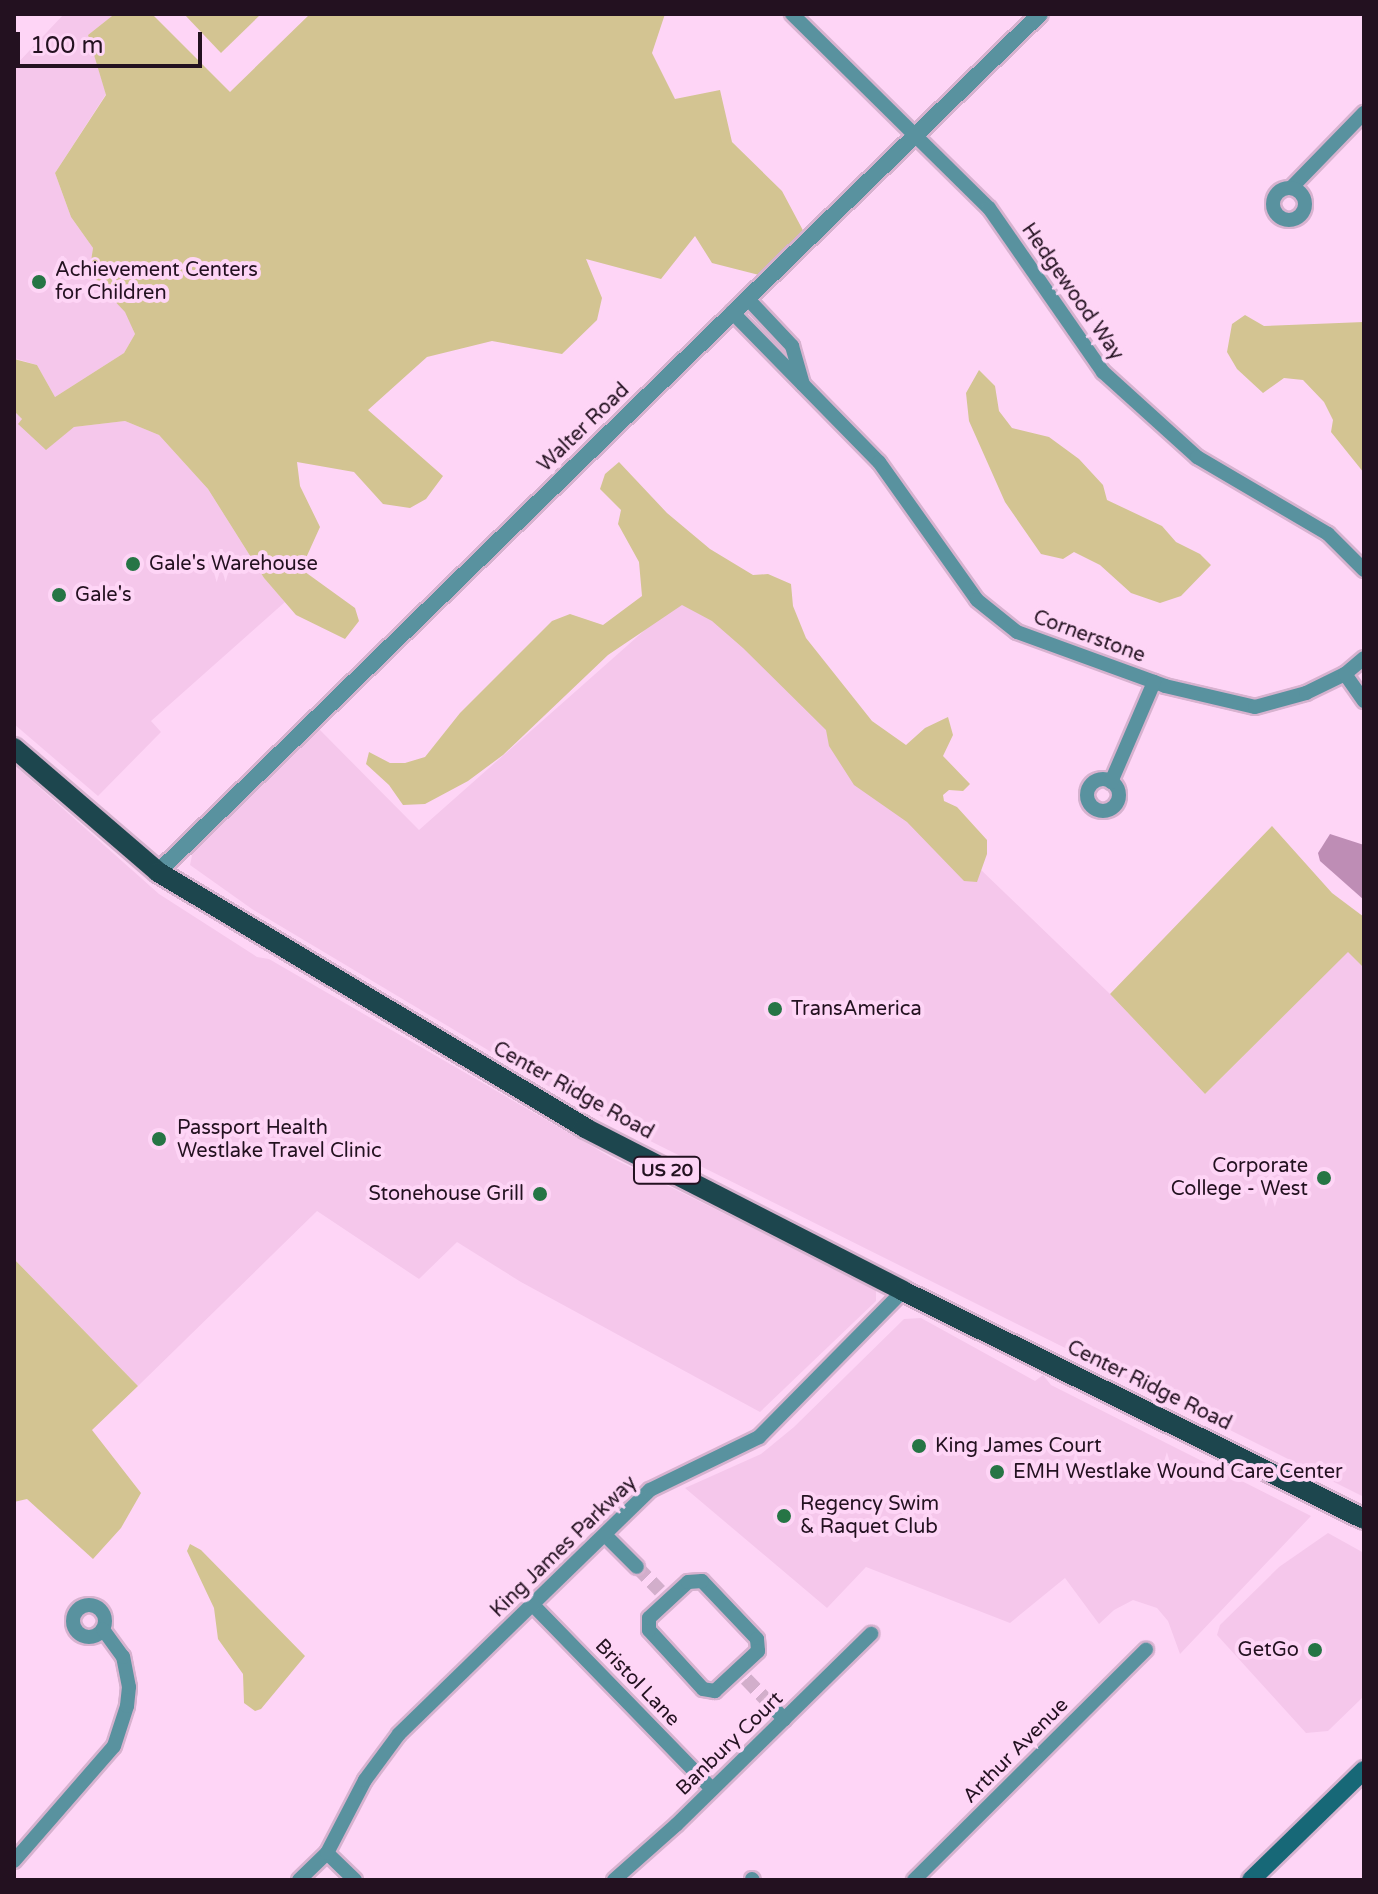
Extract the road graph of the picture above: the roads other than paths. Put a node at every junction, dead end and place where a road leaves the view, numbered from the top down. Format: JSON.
{"nodes":[{"id":1,"x":792,"y":14,"type":"edge"},
{"id":2,"x":1040,"y":14,"type":"edge"},
{"id":3,"x":1364,"y":113,"type":"edge"},
{"id":4,"x":913,"y":135,"type":"junction"},
{"id":5,"x":1291,"y":188,"type":"dead end"},
{"id":6,"x":747,"y":298,"type":"junction"},
{"id":7,"x":732,"y":312,"type":"junction"},
{"id":8,"x":803,"y":385,"type":"junction"},
{"id":9,"x":1364,"y":570,"type":"edge"},
{"id":10,"x":1364,"y":658,"type":"edge"},
{"id":11,"x":1345,"y":674,"type":"junction"},
{"id":12,"x":1154,"y":682,"type":"junction"},
{"id":13,"x":1364,"y":701,"type":"edge"},
{"id":14,"x":14,"y":748,"type":"edge"},
{"id":15,"x":1111,"y":782,"type":"dead end"},
{"id":16,"x":158,"y":872,"type":"junction"},
{"id":17,"x":903,"y":1291,"type":"junction"},
{"id":18,"x":1364,"y":1519,"type":"edge"},
{"id":19,"x":605,"y":1535,"type":"junction"},
{"id":20,"x":637,"y":1567,"type":"tunnel mouth"},
{"id":21,"x":533,"y":1605,"type":"junction"},
{"id":22,"x":103,"y":1629,"type":"dead end"},
{"id":23,"x":871,"y":1634,"type":"dead end"},
{"id":24,"x":1146,"y":1650,"type":"dead end"},
{"id":25,"x":742,"y":1675,"type":"joint"},
{"id":26,"x":770,"y":1704,"type":"tunnel mouth"},
{"id":27,"x":784,"y":1719,"type":"junction"},
{"id":28,"x":1364,"y":1770,"type":"edge"},
{"id":29,"x":712,"y":1789,"type":"junction"},
{"id":30,"x":327,"y":1853,"type":"junction"},
{"id":31,"x":14,"y":1861,"type":"edge"},
{"id":32,"x":299,"y":1880,"type":"edge"},
{"id":33,"x":355,"y":1880,"type":"edge"},
{"id":34,"x":614,"y":1880,"type":"edge"},
{"id":35,"x":914,"y":1880,"type":"edge"},
{"id":36,"x":1251,"y":1880,"type":"edge"}],
"edges":[{"from":1,"to":4,"type":"street","name":"Hedgewood Way"},
{"from":2,"to":4,"type":"street","name":"Walter Road"},
{"from":3,"to":5,"type":"street"},
{"from":4,"to":6,"type":"street","name":"Walter Road"},
{"from":4,"to":9,"type":"street","name":"Hedgewood Way"},
{"from":6,"to":7,"type":"street","name":"Walter Road"},
{"from":6,"to":8,"type":"street","name":"Cornerstone"},
{"from":7,"to":8,"type":"street","name":"Cornerstone"},
{"from":7,"to":16,"type":"street","name":"Walter Road"},
{"from":8,"to":12,"type":"street","name":"Cornerstone"},
{"from":10,"to":11,"type":"street","name":"Cornerstone"},
{"from":11,"to":12,"type":"street","name":"Cornerstone"},
{"from":11,"to":13,"type":"street"},
{"from":12,"to":15,"type":"street"},
{"from":14,"to":16,"type":"main road","name":"Center Ridge Road","number":"US 20"},
{"from":16,"to":17,"type":"main road","name":"Center Ridge Road","number":"US 20"},
{"from":17,"to":18,"type":"main road","name":"Center Ridge Road","number":"US 20"},
{"from":17,"to":19,"type":"street","name":"King James Parkway"},
{"from":19,"to":20,"type":"street"},
{"from":19,"to":21,"type":"street","name":"King James Parkway"},
{"from":21,"to":29,"type":"street","name":"Bristol Lane"},
{"from":21,"to":30,"type":"street","name":"King James Parkway"},
{"from":22,"to":31,"type":"street"},
{"from":23,"to":27,"type":"street","name":"Banbury Court"},
{"from":24,"to":35,"type":"street","name":"Arthur Avenue"},
{"from":25,"to":25,"type":"street"},
{"from":26,"to":27,"type":"street"},
{"from":27,"to":29,"type":"street","name":"Banbury Court"},
{"from":28,"to":36,"type":"main road"},
{"from":29,"to":34,"type":"street","name":"Banbury Court"},
{"from":30,"to":32,"type":"street","name":"King James Parkway"},
{"from":30,"to":33,"type":"street"}]}
